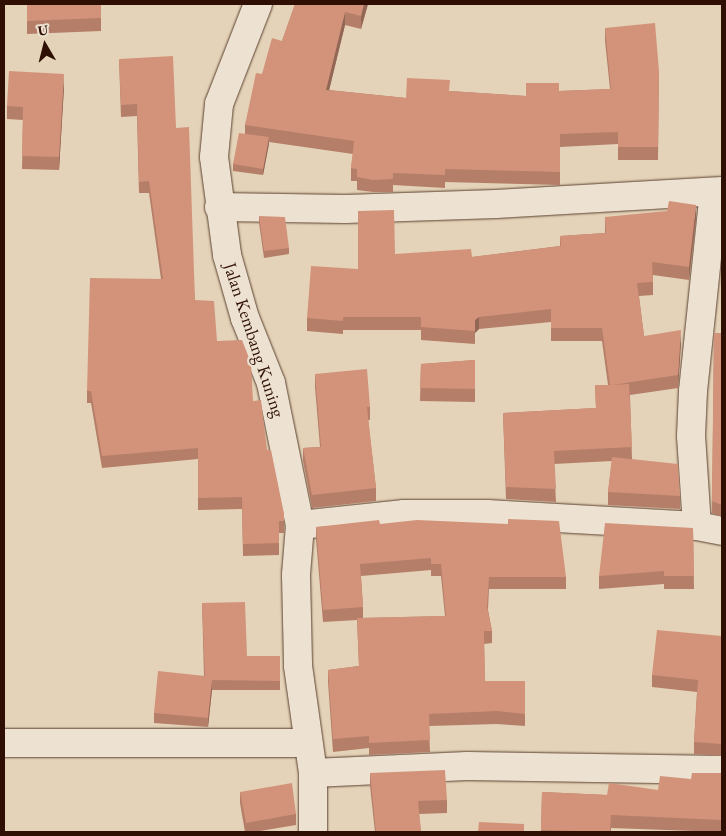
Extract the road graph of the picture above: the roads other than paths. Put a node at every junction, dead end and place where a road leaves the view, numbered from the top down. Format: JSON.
{"nodes":[{"id":1,"x":258,"y":4,"type":"edge"},
{"id":2,"x":718,"y":192,"type":"edge"},
{"id":3,"x":219,"y":207,"type":"junction"},
{"id":4,"x":300,"y":525,"type":"junction"},
{"id":5,"x":710,"y":528,"type":"edge"},
{"id":6,"x":4,"y":743,"type":"edge"},
{"id":7,"x":308,"y":743,"type":"junction"},
{"id":8,"x":722,"y":770,"type":"edge"},
{"id":9,"x":312,"y":773,"type":"junction"},
{"id":10,"x":313,"y":832,"type":"edge"}],
"edges":[{"from":1,"to":3,"type":"street","name":"Jalan Kembang Kuning"},
{"from":2,"to":3,"type":"street"},
{"from":2,"to":5,"type":"street"},
{"from":3,"to":4,"type":"street","name":"Jalan Kembang Kuning"},
{"from":4,"to":5,"type":"street"},
{"from":4,"to":7,"type":"street","name":"Jalan Kembang Kuning"},
{"from":6,"to":7,"type":"street"},
{"from":7,"to":9,"type":"street","name":"Jalan Kembang Kuning"},
{"from":8,"to":9,"type":"street"},
{"from":9,"to":10,"type":"street","name":"Jalan Kembang Kuning"}]}
